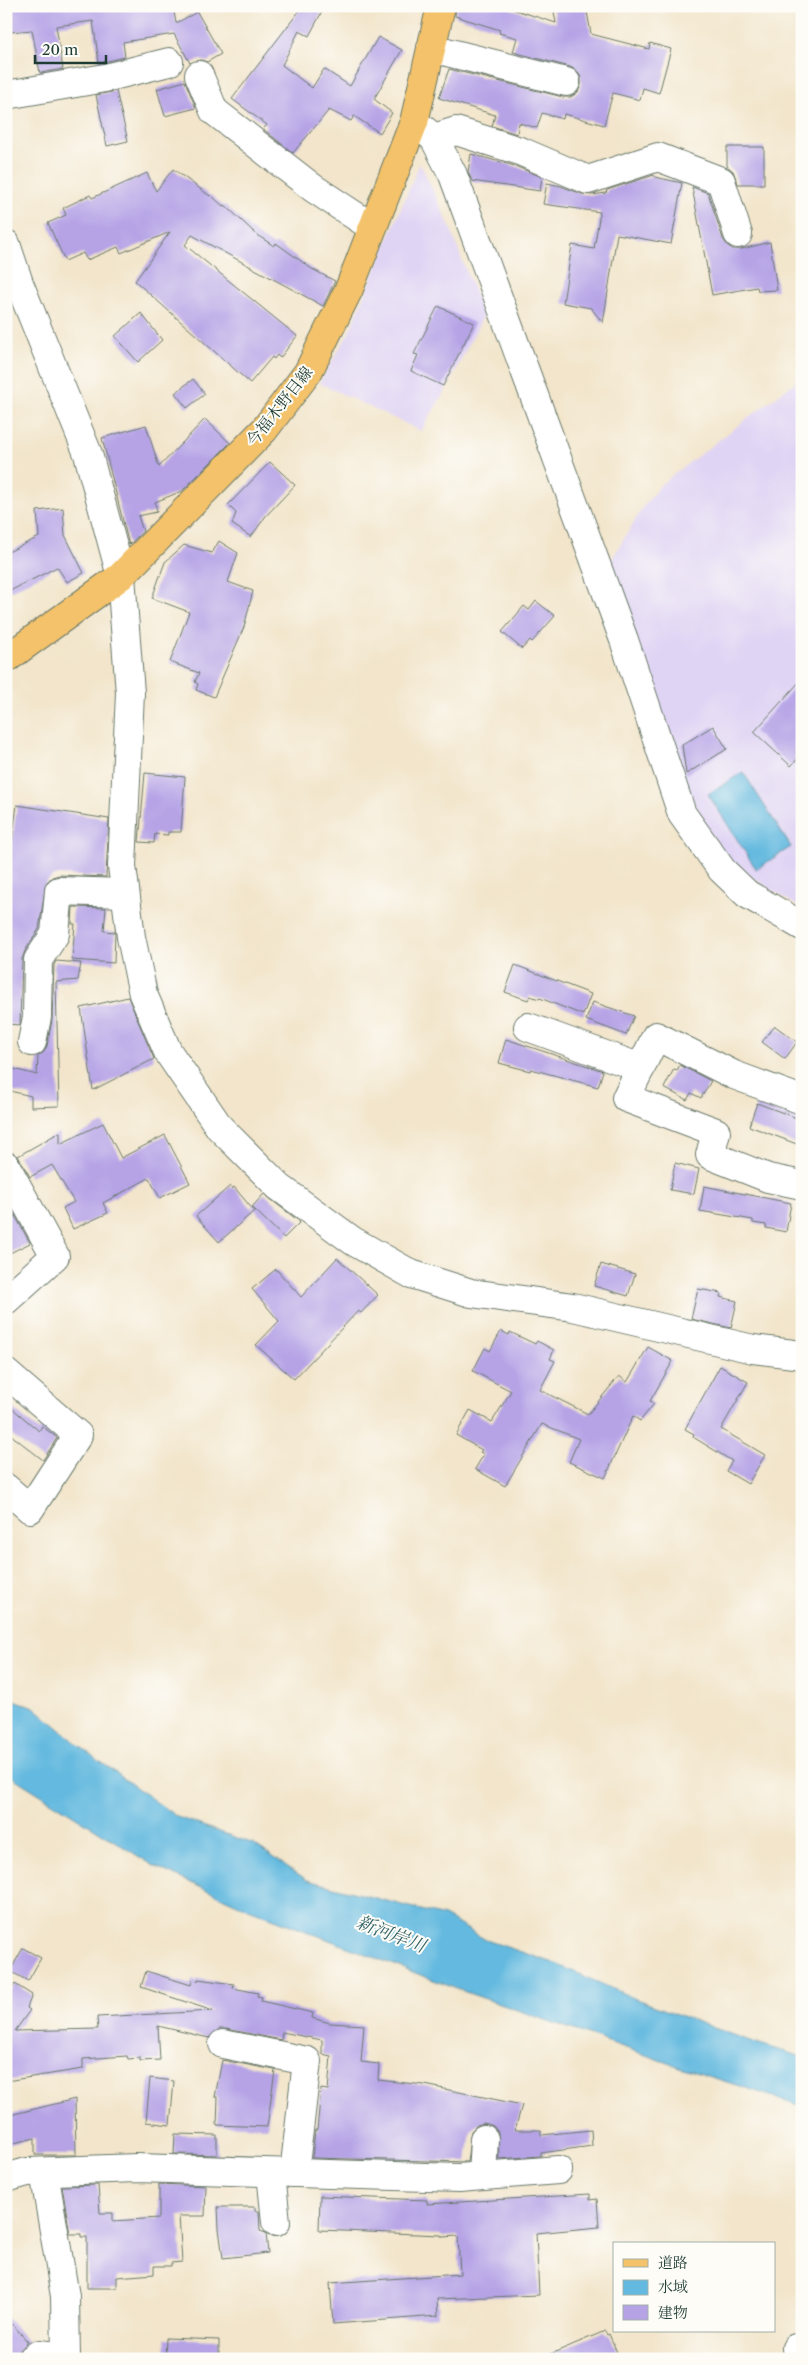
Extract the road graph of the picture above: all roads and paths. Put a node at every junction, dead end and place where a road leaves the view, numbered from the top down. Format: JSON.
{"nodes":[{"id":1,"x":440,"y":6,"type":"edge"},
{"id":2,"x":431,"y":48,"type":"junction"},
{"id":3,"x":169,"y":62,"type":"dead end"},
{"id":4,"x":198,"y":75,"type":"dead end"},
{"id":5,"x":566,"y":82,"type":"dead end"},
{"id":6,"x":6,"y":95,"type":"edge"},
{"id":7,"x":424,"y":130,"type":"junction"},
{"id":8,"x":372,"y":227,"type":"junction"},
{"id":9,"x":738,"y":234,"type":"dead end"},
{"id":10,"x":6,"y":244,"type":"edge"},
{"id":11,"x":121,"y":576,"type":"junction"},
{"id":12,"x":6,"y":659,"type":"edge"},
{"id":13,"x":124,"y":893,"type":"junction"},
{"id":14,"x":802,"y":926,"type":"edge"},
{"id":15,"x":528,"y":1027,"type":"dead end"},
{"id":16,"x":32,"y":1042,"type":"dead end"},
{"id":17,"x":640,"y":1068,"type":"junction"},
{"id":18,"x":802,"y":1100,"type":"edge"},
{"id":19,"x":6,"y":1166,"type":"edge"},
{"id":20,"x":802,"y":1184,"type":"edge"},
{"id":21,"x":6,"y":1300,"type":"edge"},
{"id":22,"x":801,"y":1349,"type":"edge"},
{"id":23,"x":6,"y":1373,"type":"edge"},
{"id":24,"x":6,"y":1488,"type":"edge"},
{"id":25,"x":224,"y":2044,"type":"dead end"},
{"id":26,"x":484,"y":2139,"type":"dead end"},
{"id":27,"x":558,"y":2170,"type":"dead end"},
{"id":28,"x":44,"y":2172,"type":"junction"},
{"id":29,"x":282,"y":2173,"type":"junction"},
{"id":30,"x":482,"y":2176,"type":"junction"},
{"id":31,"x":6,"y":2178,"type":"edge"},
{"id":32,"x":276,"y":2222,"type":"dead end"},
{"id":33,"x":66,"y":2358,"type":"edge"},
{"id":34,"x":32,"y":2359,"type":"edge"}],
"edges":[{"from":1,"to":2,"type":"main road","name":"今福木野目線"},
{"from":2,"to":5,"type":"street"},
{"from":2,"to":7,"type":"main road","name":"今福木野目線"},
{"from":3,"to":6,"type":"street"},
{"from":4,"to":8,"type":"street"},
{"from":7,"to":8,"type":"main road","name":"今福木野目線"},
{"from":7,"to":9,"type":"street"},
{"from":7,"to":14,"type":"street"},
{"from":8,"to":11,"type":"main road","name":"今福木野目線"},
{"from":10,"to":11,"type":"street"},
{"from":11,"to":12,"type":"main road","name":"今福木野目線"},
{"from":11,"to":13,"type":"street"},
{"from":13,"to":16,"type":"street"},
{"from":13,"to":22,"type":"street"},
{"from":15,"to":17,"type":"street"},
{"from":17,"to":18,"type":"street"},
{"from":17,"to":20,"type":"street"},
{"from":19,"to":21,"type":"street"},
{"from":23,"to":24,"type":"street"},
{"from":25,"to":29,"type":"street"},
{"from":26,"to":30,"type":"street"},
{"from":27,"to":30,"type":"street"},
{"from":28,"to":29,"type":"street"},
{"from":28,"to":31,"type":"street"},
{"from":28,"to":33,"type":"street"},
{"from":29,"to":30,"type":"street"},
{"from":29,"to":32,"type":"street"},
{"from":33,"to":34,"type":"street"}]}
